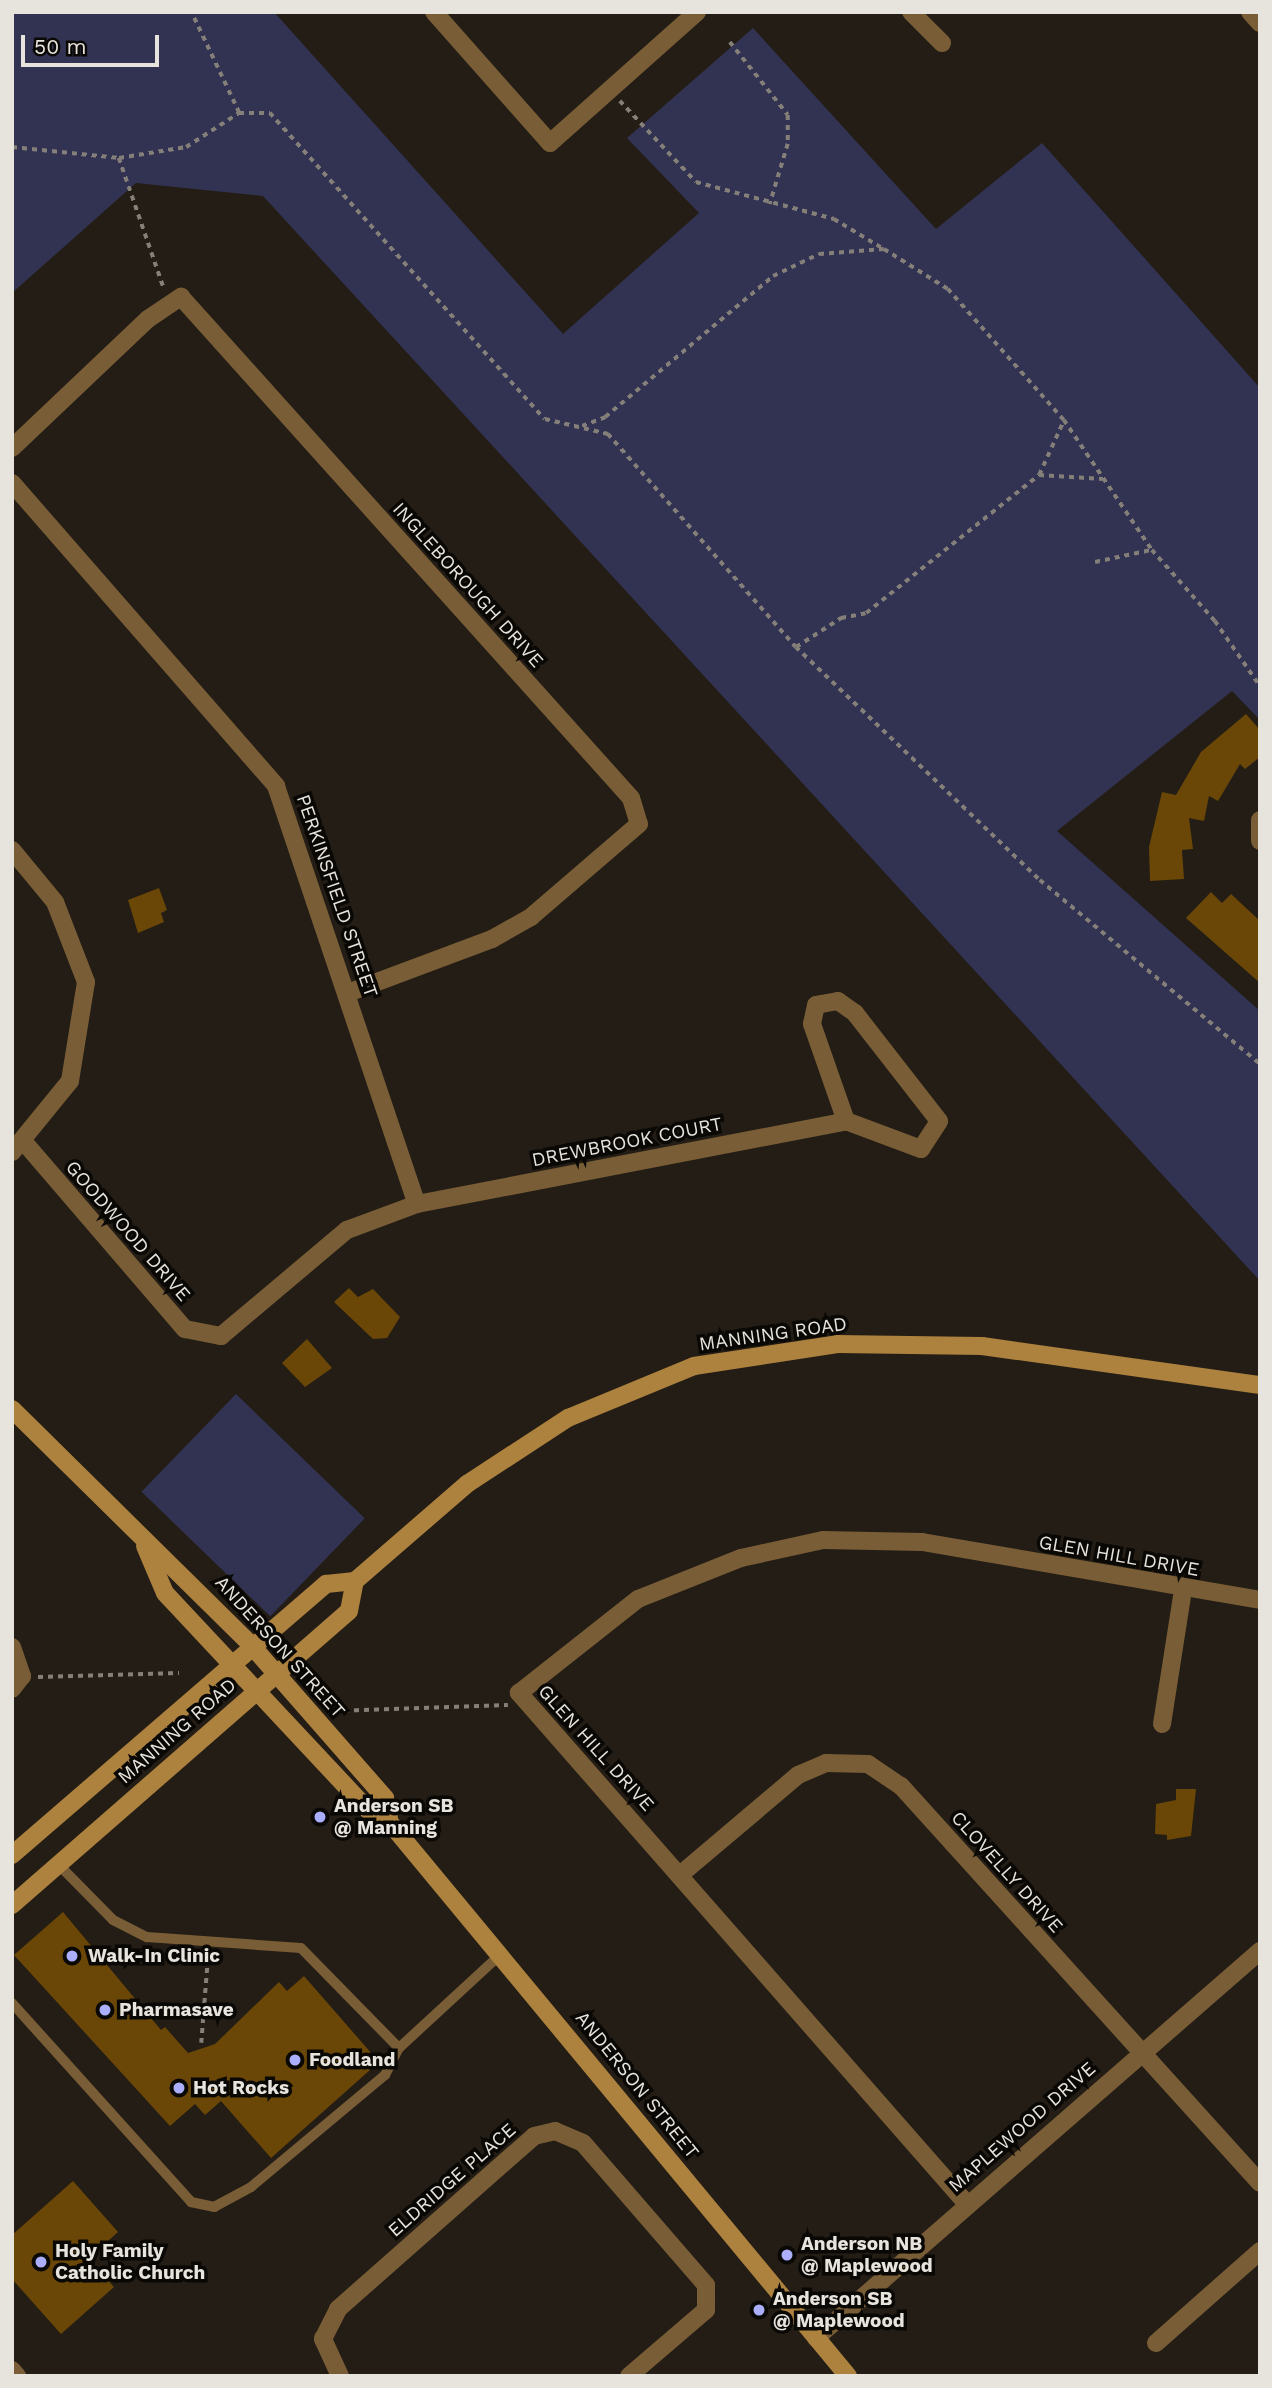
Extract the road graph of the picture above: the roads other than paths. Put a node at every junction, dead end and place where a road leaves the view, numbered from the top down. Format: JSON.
{"nodes":[{"id":1,"x":434,"y":12,"type":"edge"},
{"id":2,"x":697,"y":12,"type":"edge"},
{"id":3,"x":911,"y":12,"type":"edge"},
{"id":4,"x":1250,"y":12,"type":"edge"},
{"id":5,"x":1260,"y":23,"type":"edge"},
{"id":6,"x":942,"y":43,"type":"dead end"},
{"id":7,"x":12,"y":448,"type":"edge"},
{"id":8,"x":12,"y":483,"type":"edge"},
{"id":9,"x":1260,"y":820,"type":"edge"},
{"id":10,"x":1260,"y":841,"type":"edge"},
{"id":11,"x":12,"y":850,"type":"edge"},
{"id":12,"x":350,"y":992,"type":"junction"},
{"id":13,"x":846,"y":1121,"type":"junction"},
{"id":14,"x":18,"y":1147,"type":"edge"},
{"id":15,"x":417,"y":1203,"type":"junction"},
{"id":16,"x":1260,"y":1385,"type":"edge"},
{"id":17,"x":12,"y":1409,"type":"edge"},
{"id":18,"x":145,"y":1546,"type":"junction"},
{"id":19,"x":355,"y":1581,"type":"junction"},
{"id":20,"x":1183,"y":1590,"type":"junction"},
{"id":21,"x":1260,"y":1600,"type":"edge"},
{"id":22,"x":252,"y":1646,"type":"junction"},
{"id":23,"x":12,"y":1647,"type":"edge"},
{"id":24,"x":231,"y":1665,"type":"junction"},
{"id":25,"x":276,"y":1673,"type":"junction"},
{"id":26,"x":17,"y":1682,"type":"edge"},
{"id":27,"x":255,"y":1691,"type":"junction"},
{"id":28,"x":1162,"y":1724,"type":"dead end"},
{"id":29,"x":390,"y":1823,"type":"junction"},
{"id":30,"x":12,"y":1856,"type":"edge"},
{"id":31,"x":57,"y":1863,"type":"junction"},
{"id":32,"x":681,"y":1874,"type":"junction"},
{"id":33,"x":12,"y":1905,"type":"edge"},
{"id":34,"x":1260,"y":1951,"type":"edge"},
{"id":35,"x":502,"y":1953,"type":"junction"},
{"id":36,"x":12,"y":2003,"type":"edge"},
{"id":37,"x":399,"y":2048,"type":"junction"},
{"id":38,"x":1140,"y":2051,"type":"junction"},
{"id":39,"x":1260,"y":2183,"type":"edge"},
{"id":40,"x":967,"y":2204,"type":"junction"},
{"id":41,"x":1260,"y":2251,"type":"edge"},
{"id":42,"x":816,"y":2337,"type":"junction"},
{"id":43,"x":1156,"y":2343,"type":"dead end"},
{"id":44,"x":12,"y":2370,"type":"edge"},
{"id":45,"x":17,"y":2376,"type":"edge"},
{"id":46,"x":340,"y":2376,"type":"edge"},
{"id":47,"x":629,"y":2376,"type":"edge"},
{"id":48,"x":848,"y":2376,"type":"edge"}],
"edges":[{"from":1,"to":2,"type":"street"},
{"from":3,"to":6,"type":"street"},
{"from":4,"to":5,"type":"street"},
{"from":7,"to":12,"type":"street","name":"INGLEBOROUGH DRIVE"},
{"from":8,"to":12,"type":"street","name":"PERKINSFIELD STREET"},
{"from":9,"to":10,"type":"street"},
{"from":11,"to":14,"type":"street"},
{"from":12,"to":15,"type":"street","name":"PERKINSFIELD STREET"},
{"from":13,"to":13,"type":"street"},
{"from":13,"to":15,"type":"street","name":"DREWBROOK COURT"},
{"from":14,"to":15,"type":"street","name":"GOODWOOD DRIVE"},
{"from":16,"to":19,"type":"main road","name":"MANNING ROAD"},
{"from":17,"to":18,"type":"main road","name":"ANDERSON STREET"},
{"from":18,"to":22,"type":"main road","name":"ANDERSON STREET"},
{"from":18,"to":24,"type":"main road","name":"ANDERSON STREET"},
{"from":19,"to":22,"type":"main road","name":"MANNING ROAD"},
{"from":19,"to":25,"type":"main road","name":"MANNING ROAD"},
{"from":20,"to":21,"type":"street","name":"GLEN HILL DRIVE"},
{"from":20,"to":28,"type":"street"},
{"from":20,"to":32,"type":"street","name":"GLEN HILL DRIVE"},
{"from":22,"to":24,"type":"main road","name":"MANNING ROAD"},
{"from":22,"to":25,"type":"main road","name":"ANDERSON STREET"},
{"from":23,"to":26,"type":"street"},
{"from":24,"to":27,"type":"main road","name":"ANDERSON STREET"},
{"from":24,"to":30,"type":"main road","name":"MANNING ROAD"},
{"from":25,"to":27,"type":"main road","name":"MANNING ROAD"},
{"from":25,"to":29,"type":"main road","name":"ANDERSON STREET"},
{"from":27,"to":29,"type":"main road","name":"ANDERSON STREET"},
{"from":27,"to":31,"type":"main road","name":"MANNING ROAD"},
{"from":29,"to":35,"type":"main road","name":"ANDERSON STREET"},
{"from":31,"to":33,"type":"main road","name":"MANNING ROAD"},
{"from":31,"to":37,"type":"lane"},
{"from":32,"to":38,"type":"street","name":"CLOVELLY DRIVE"},
{"from":32,"to":40,"type":"street","name":"GLEN HILL DRIVE"},
{"from":34,"to":38,"type":"street","name":"MAPLEWOOD DRIVE"},
{"from":35,"to":37,"type":"lane"},
{"from":35,"to":42,"type":"main road","name":"ANDERSON STREET"},
{"from":36,"to":37,"type":"lane"},
{"from":38,"to":39,"type":"street","name":"CLOVELLY DRIVE"},
{"from":38,"to":40,"type":"street","name":"MAPLEWOOD DRIVE"},
{"from":40,"to":42,"type":"street","name":"MAPLEWOOD DRIVE"},
{"from":41,"to":43,"type":"street"},
{"from":42,"to":48,"type":"main road","name":"ANDERSON STREET"},
{"from":44,"to":45,"type":"street"},
{"from":46,"to":47,"type":"street","name":"ELDRIDGE PLACE"}]}
